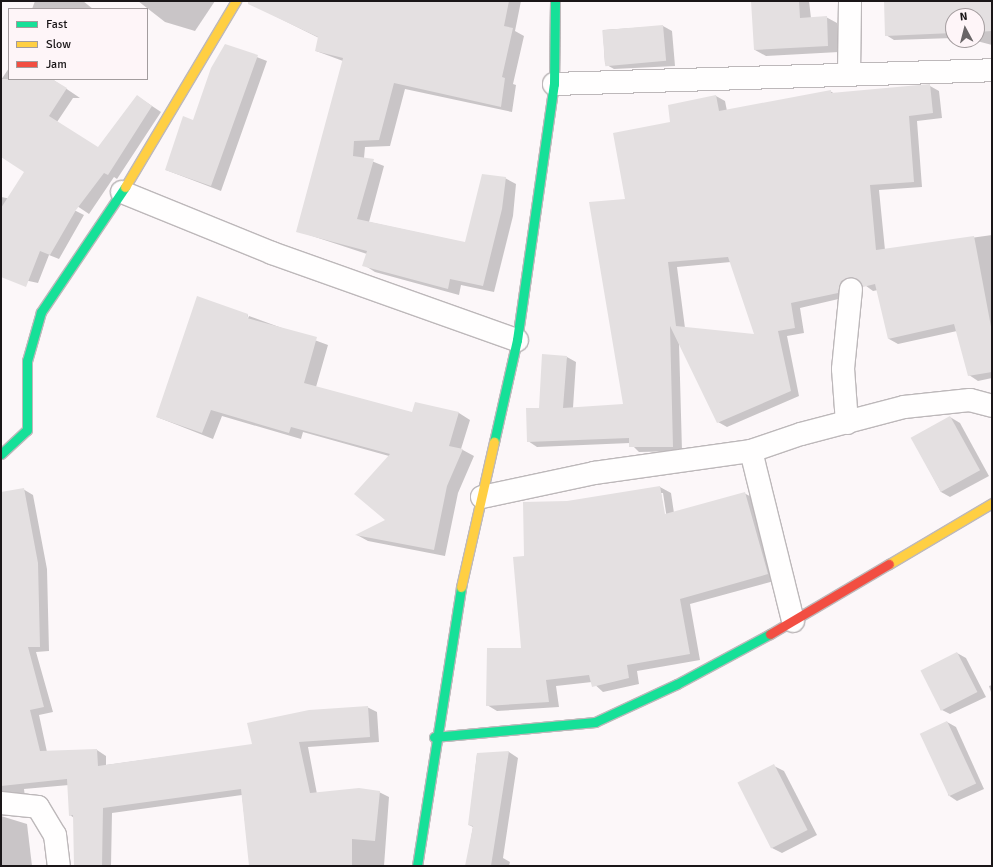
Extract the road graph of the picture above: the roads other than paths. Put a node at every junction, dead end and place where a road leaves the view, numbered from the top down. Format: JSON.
{"nodes":[{"id":1,"x":236,"y":1,"type":"edge"},
{"id":2,"x":554,"y":1,"type":"edge"},
{"id":3,"x":850,"y":1,"type":"edge"},
{"id":4,"x":992,"y":70,"type":"edge"},
{"id":5,"x":849,"y":74,"type":"junction"},
{"id":6,"x":554,"y":84,"type":"junction"},
{"id":7,"x":122,"y":192,"type":"junction"},
{"id":8,"x":851,"y":289,"type":"dead end"},
{"id":9,"x":517,"y":340,"type":"junction"},
{"id":10,"x":992,"y":406,"type":"edge"},
{"id":11,"x":847,"y":423,"type":"junction"},
{"id":12,"x":751,"y":451,"type":"junction"},
{"id":13,"x":1,"y":454,"type":"edge"},
{"id":14,"x":482,"y":497,"type":"junction"},
{"id":15,"x":992,"y":503,"type":"edge"},
{"id":16,"x":793,"y":621,"type":"junction"},
{"id":17,"x":434,"y":737,"type":"junction"},
{"id":18,"x":1,"y":802,"type":"edge"},
{"id":19,"x":59,"y":866,"type":"edge"},
{"id":20,"x":417,"y":866,"type":"edge"}],
"edges":[{"from":1,"to":7,"type":"street"},
{"from":2,"to":6,"type":"street"},
{"from":3,"to":5,"type":"street"},
{"from":4,"to":5,"type":"street"},
{"from":5,"to":6,"type":"street"},
{"from":6,"to":9,"type":"street"},
{"from":7,"to":9,"type":"street"},
{"from":7,"to":13,"type":"street"},
{"from":8,"to":11,"type":"street"},
{"from":9,"to":14,"type":"street"},
{"from":10,"to":11,"type":"street"},
{"from":11,"to":12,"type":"street"},
{"from":12,"to":14,"type":"street"},
{"from":12,"to":16,"type":"street"},
{"from":14,"to":17,"type":"street"},
{"from":15,"to":16,"type":"street"},
{"from":16,"to":17,"type":"street"},
{"from":17,"to":20,"type":"street"},
{"from":18,"to":19,"type":"street"}]}
